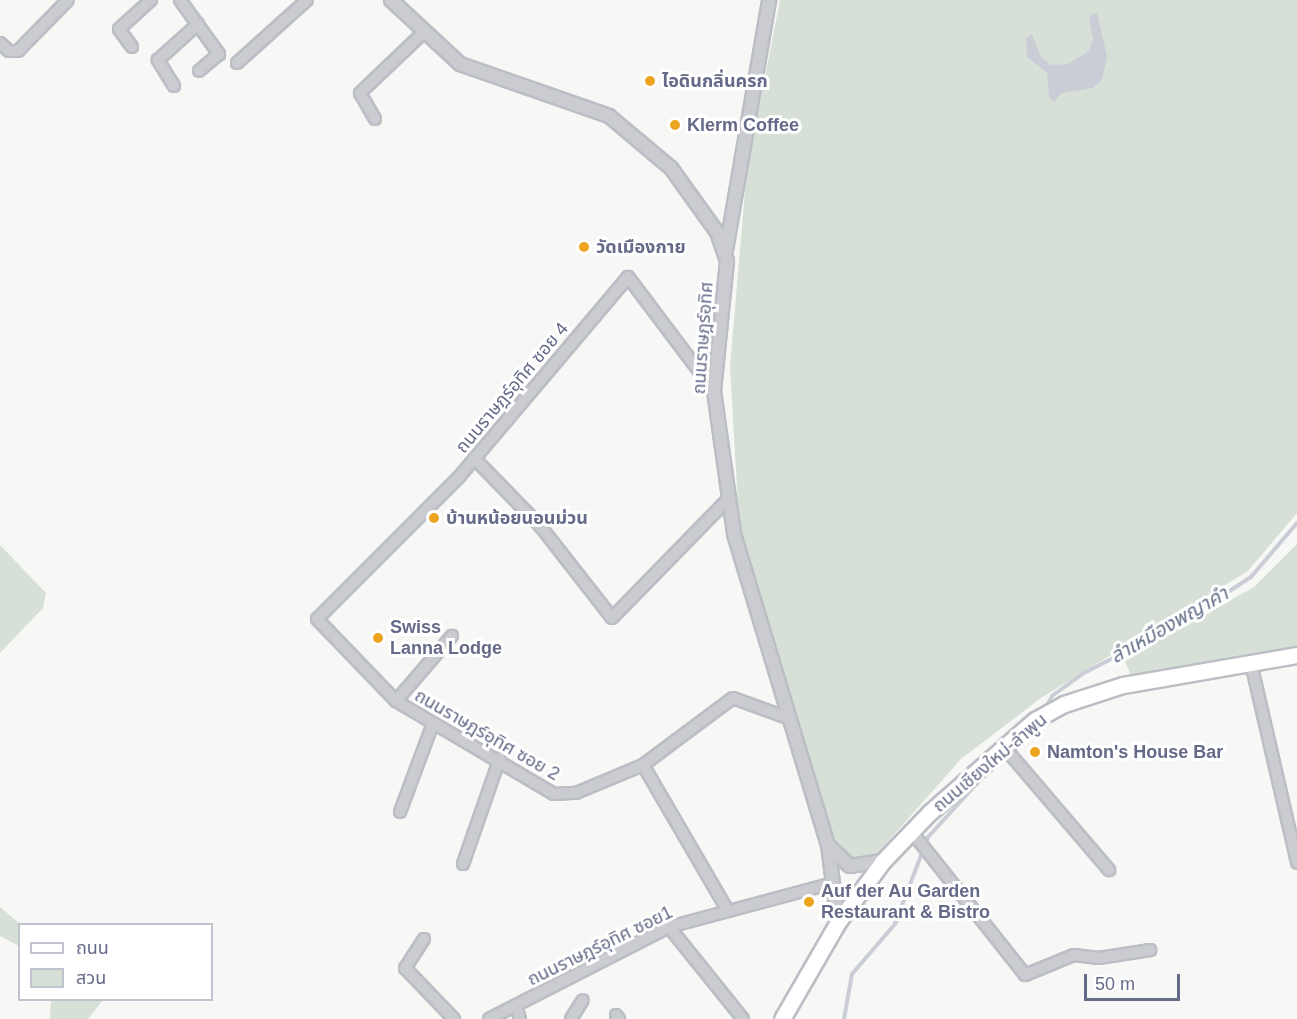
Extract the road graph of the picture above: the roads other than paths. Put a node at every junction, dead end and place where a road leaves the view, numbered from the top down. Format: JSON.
{"nodes":[{"id":1,"x":68,"y":0,"type":"edge"},
{"id":2,"x":151,"y":0,"type":"edge"},
{"id":3,"x":180,"y":0,"type":"edge"},
{"id":4,"x":307,"y":0,"type":"edge"},
{"id":5,"x":391,"y":0,"type":"edge"},
{"id":6,"x":769,"y":0,"type":"edge"},
{"id":7,"x":198,"y":24,"type":"junction"},
{"id":8,"x":425,"y":31,"type":"junction"},
{"id":9,"x":0,"y":42,"type":"edge"},
{"id":10,"x":132,"y":47,"type":"dead end"},
{"id":11,"x":237,"y":63,"type":"dead end"},
{"id":12,"x":199,"y":71,"type":"dead end"},
{"id":13,"x":174,"y":86,"type":"dead end"},
{"id":14,"x":375,"y":119,"type":"dead end"},
{"id":15,"x":726,"y":250,"type":"junction"},
{"id":16,"x":714,"y":391,"type":"junction"},
{"id":17,"x":474,"y":458,"type":"junction"},
{"id":18,"x":728,"y":500,"type":"junction"},
{"id":19,"x":317,"y":619,"type":"joint"},
{"id":20,"x":452,"y":636,"type":"dead end"},
{"id":21,"x":1297,"y":655,"type":"edge"},
{"id":22,"x":1251,"y":663,"type":"junction"},
{"id":23,"x":396,"y":701,"type":"junction"},
{"id":24,"x":788,"y":718,"type":"junction"},
{"id":25,"x":432,"y":726,"type":"junction"},
{"id":26,"x":1004,"y":747,"type":"junction"},
{"id":27,"x":500,"y":758,"type":"junction"},
{"id":28,"x":643,"y":765,"type":"junction"},
{"id":29,"x":400,"y":812,"type":"dead end"},
{"id":30,"x":914,"y":834,"type":"junction"},
{"id":31,"x":828,"y":845,"type":"junction"},
{"id":32,"x":883,"y":861,"type":"junction"},
{"id":33,"x":1297,"y":863,"type":"edge"},
{"id":34,"x":463,"y":864,"type":"dead end"},
{"id":35,"x":1109,"y":870,"type":"dead end"},
{"id":36,"x":833,"y":883,"type":"junction"},
{"id":37,"x":728,"y":911,"type":"junction"},
{"id":38,"x":838,"y":922,"type":"junction"},
{"id":39,"x":669,"y":927,"type":"junction"},
{"id":40,"x":424,"y":939,"type":"dead end"},
{"id":41,"x":1150,"y":950,"type":"dead end"},
{"id":42,"x":583,"y":1000,"type":"dead end"},
{"id":43,"x":516,"y":1006,"type":"junction"},
{"id":44,"x":454,"y":1019,"type":"edge"},
{"id":45,"x":489,"y":1019,"type":"edge"},
{"id":46,"x":520,"y":1019,"type":"edge"},
{"id":47,"x":572,"y":1019,"type":"edge"},
{"id":48,"x":743,"y":1019,"type":"edge"},
{"id":49,"x":782,"y":1019,"type":"edge"}],
"edges":[{"from":1,"to":9,"type":"street"},
{"from":2,"to":10,"type":"street"},
{"from":3,"to":7,"type":"street"},
{"from":4,"to":11,"type":"street"},
{"from":5,"to":8,"type":"street"},
{"from":6,"to":15,"type":"street","name":"ถนนราษฎร์อุทิศ"},
{"from":7,"to":12,"type":"street"},
{"from":7,"to":13,"type":"street"},
{"from":8,"to":14,"type":"street"},
{"from":8,"to":15,"type":"street"},
{"from":15,"to":16,"type":"street","name":"ถนนราษฎร์อุทิศ"},
{"from":16,"to":17,"type":"street","name":"ถนนราษฎร์อุทิศ ซอย 4"},
{"from":16,"to":18,"type":"street","name":"ถนนราษฎร์อุทิศ"},
{"from":17,"to":18,"type":"street"},
{"from":17,"to":19,"type":"street","name":"ถนนราษฎร์อุทิศ ซอย 4"},
{"from":18,"to":24,"type":"street","name":"ถนนราษฎร์อุทิศ"},
{"from":19,"to":23,"type":"street","name":"ถนนราษฎร์อุทิศ ซอย 2"},
{"from":20,"to":23,"type":"street"},
{"from":21,"to":22,"type":"main road","name":"ถนนเชียงใหม่-ลำพูน"},
{"from":22,"to":26,"type":"main road","name":"ถนนเชียงใหม่-ลำพูน"},
{"from":22,"to":33,"type":"street"},
{"from":23,"to":25,"type":"street","name":"ถนนราษฎร์อุทิศ ซอย 2"},
{"from":24,"to":28,"type":"street","name":"ถนนราษฎร์อุทิศ ซอย 2"},
{"from":24,"to":31,"type":"street","name":"ถนนราษฎร์อุทิศ"},
{"from":25,"to":27,"type":"street","name":"ถนนราษฎร์อุทิศ ซอย 2"},
{"from":25,"to":29,"type":"street"},
{"from":26,"to":30,"type":"main road","name":"ถนนเชียงใหม่-ลำพูน"},
{"from":26,"to":35,"type":"street"},
{"from":27,"to":28,"type":"street","name":"ถนนราษฎร์อุทิศ ซอย 2"},
{"from":27,"to":34,"type":"street"},
{"from":28,"to":37,"type":"street"},
{"from":30,"to":32,"type":"main road","name":"ถนนเชียงใหม่-ลำพูน"},
{"from":30,"to":41,"type":"street"},
{"from":31,"to":32,"type":"street","name":"ถนนราษฎร์อุทิศ"},
{"from":31,"to":36,"type":"street","name":"ถนนราษฎร์อุทิศ"},
{"from":32,"to":38,"type":"main road","name":"ถนนเชียงใหม่-ลำพูน"},
{"from":36,"to":37,"type":"street","name":"ถนนราษฎร์อุทิศ ซอย1"},
{"from":36,"to":38,"type":"street","name":"ถนนราษฎร์อุทิศ"},
{"from":37,"to":39,"type":"street","name":"ถนนราษฎร์อุทิศ ซอย1"},
{"from":38,"to":49,"type":"main road","name":"ถนนเชียงใหม่-ลำพูน"},
{"from":39,"to":43,"type":"street","name":"ถนนราษฎร์อุทิศ ซอย1"},
{"from":39,"to":48,"type":"street"},
{"from":40,"to":44,"type":"street"},
{"from":42,"to":47,"type":"street"},
{"from":43,"to":45,"type":"street","name":"ถนนราษฎร์อุทิศ ซอย1"},
{"from":43,"to":46,"type":"street"}]}
